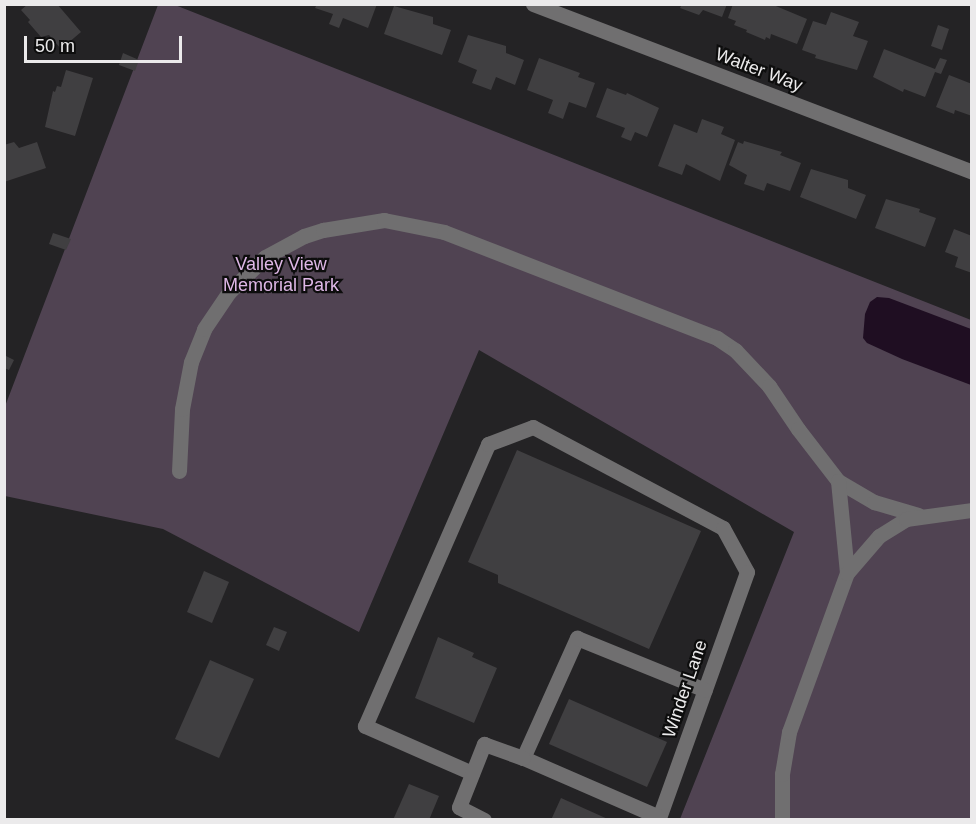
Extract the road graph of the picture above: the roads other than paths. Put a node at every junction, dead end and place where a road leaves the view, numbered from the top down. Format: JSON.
{"nodes":[{"id":1,"x":533,"y":4,"type":"edge"},
{"id":2,"x":972,"y":172,"type":"edge"},
{"id":3,"x":179,"y":471,"type":"dead end"},
{"id":4,"x":837,"y":481,"type":"junction"},
{"id":5,"x":972,"y":510,"type":"edge"},
{"id":6,"x":918,"y":515,"type":"junction"},
{"id":7,"x":847,"y":573,"type":"junction"},
{"id":8,"x":705,"y":690,"type":"junction"},
{"id":9,"x":523,"y":758,"type":"junction"},
{"id":10,"x":472,"y":773,"type":"junction"},
{"id":11,"x":658,"y":818,"type":"edge"},
{"id":12,"x":484,"y":819,"type":"edge"},
{"id":13,"x":782,"y":819,"type":"edge"}],
"edges":[{"from":1,"to":2,"type":"street","name":"Walter Way"},
{"from":3,"to":4,"type":"street"},
{"from":4,"to":6,"type":"street"},
{"from":4,"to":7,"type":"street"},
{"from":5,"to":6,"type":"street"},
{"from":6,"to":7,"type":"street"},
{"from":7,"to":13,"type":"street"},
{"from":8,"to":9,"type":"street"},
{"from":8,"to":10,"type":"street","name":"Winder Lane"},
{"from":8,"to":11,"type":"street","name":"Winder Lane"},
{"from":9,"to":10,"type":"street"},
{"from":9,"to":11,"type":"street"},
{"from":10,"to":12,"type":"street"}]}
